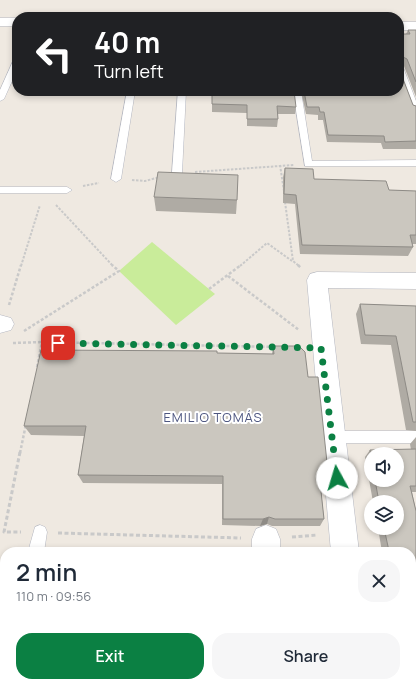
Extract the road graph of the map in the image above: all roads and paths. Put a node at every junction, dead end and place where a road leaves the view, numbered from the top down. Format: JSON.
{"nodes":[{"id":1,"x":0,"y":22,"type":"edge"},
{"id":2,"x":12,"y":22,"type":"edge"},
{"id":3,"x":404,"y":26,"type":"edge"},
{"id":4,"x":416,"y":26,"type":"edge"},
{"id":5,"x":12,"y":72,"type":"edge"},
{"id":6,"x":404,"y":80,"type":"edge"},
{"id":7,"x":129,"y":96,"type":"edge"},
{"id":8,"x":182,"y":96,"type":"edge"},
{"id":9,"x":298,"y":96,"type":"edge"},
{"id":10,"x":0,"y":99,"type":"edge"},
{"id":11,"x":416,"y":112,"type":"edge"},
{"id":12,"x":416,"y":163,"type":"edge"},
{"id":13,"x":308,"y":164,"type":"junction"},
{"id":14,"x":280,"y":166,"type":"junction"},
{"id":15,"x":177,"y":173,"type":"junction"},
{"id":16,"x":116,"y":179,"type":"junction"},
{"id":17,"x":0,"y":190,"type":"edge"},
{"id":18,"x":67,"y":190,"type":"joint"},
{"id":19,"x":44,"y":191,"type":"junction"},
{"id":20,"x":293,"y":261,"type":"junction"},
{"id":21,"x":228,"y":276,"type":"junction"},
{"id":22,"x":317,"y":280,"type":"junction"},
{"id":23,"x":416,"y":281,"type":"edge"},
{"id":24,"x":209,"y":289,"type":"dead end"},
{"id":25,"x":2,"y":330,"type":"edge"},
{"id":26,"x":42,"y":342,"type":"junction"},
{"id":27,"x":281,"y":347,"type":"edge"},
{"id":28,"x":321,"y":348,"type":"junction"},
{"id":29,"x":36,"y":373,"type":"edge"},
{"id":30,"x":27,"y":418,"type":"edge"},
{"id":31,"x":333,"y":437,"type":"junction"},
{"id":32,"x":416,"y":437,"type":"edge"},
{"id":33,"x":0,"y":530,"type":"edge"},
{"id":34,"x":4,"y":532,"type":"junction"},
{"id":35,"x":40,"y":532,"type":"junction"},
{"id":36,"x":344,"y":543,"type":"edge"},
{"id":37,"x":266,"y":545,"type":"edge"},
{"id":38,"x":37,"y":547,"type":"edge"}],
"edges":[{"from":1,"to":2,"type":"street"},
{"from":3,"to":4,"type":"street"},
{"from":5,"to":10,"type":"lane"},
{"from":6,"to":11,"type":"lane"},
{"from":7,"to":16,"type":"lane"},
{"from":8,"to":15,"type":"lane"},
{"from":9,"to":13,"type":"lane"},
{"from":12,"to":13,"type":"lane"},
{"from":13,"to":14,"type":"path"},
{"from":14,"to":15,"type":"path"},
{"from":14,"to":20,"type":"path"},
{"from":15,"to":16,"type":"path"},
{"from":16,"to":18,"type":"path"},
{"from":17,"to":19,"type":"lane"},
{"from":18,"to":19,"type":"lane"},
{"from":19,"to":25,"type":"path"},
{"from":19,"to":25,"type":"path"},
{"from":20,"to":21,"type":"path"},
{"from":20,"to":22,"type":"path"},
{"from":21,"to":24,"type":"path"},
{"from":21,"to":28,"type":"path"},
{"from":22,"to":23,"type":"street"},
{"from":22,"to":28,"type":"street"},
{"from":25,"to":26,"type":"path"},
{"from":26,"to":27,"type":"path"},
{"from":26,"to":29,"type":"path"},
{"from":28,"to":31,"type":"street"},
{"from":30,"to":34,"type":"path"},
{"from":31,"to":32,"type":"lane"},
{"from":31,"to":36,"type":"street"},
{"from":33,"to":34,"type":"path"},
{"from":34,"to":35,"type":"path"},
{"from":35,"to":37,"type":"path"},
{"from":35,"to":38,"type":"lane"},
{"from":36,"to":37,"type":"path"}]}
